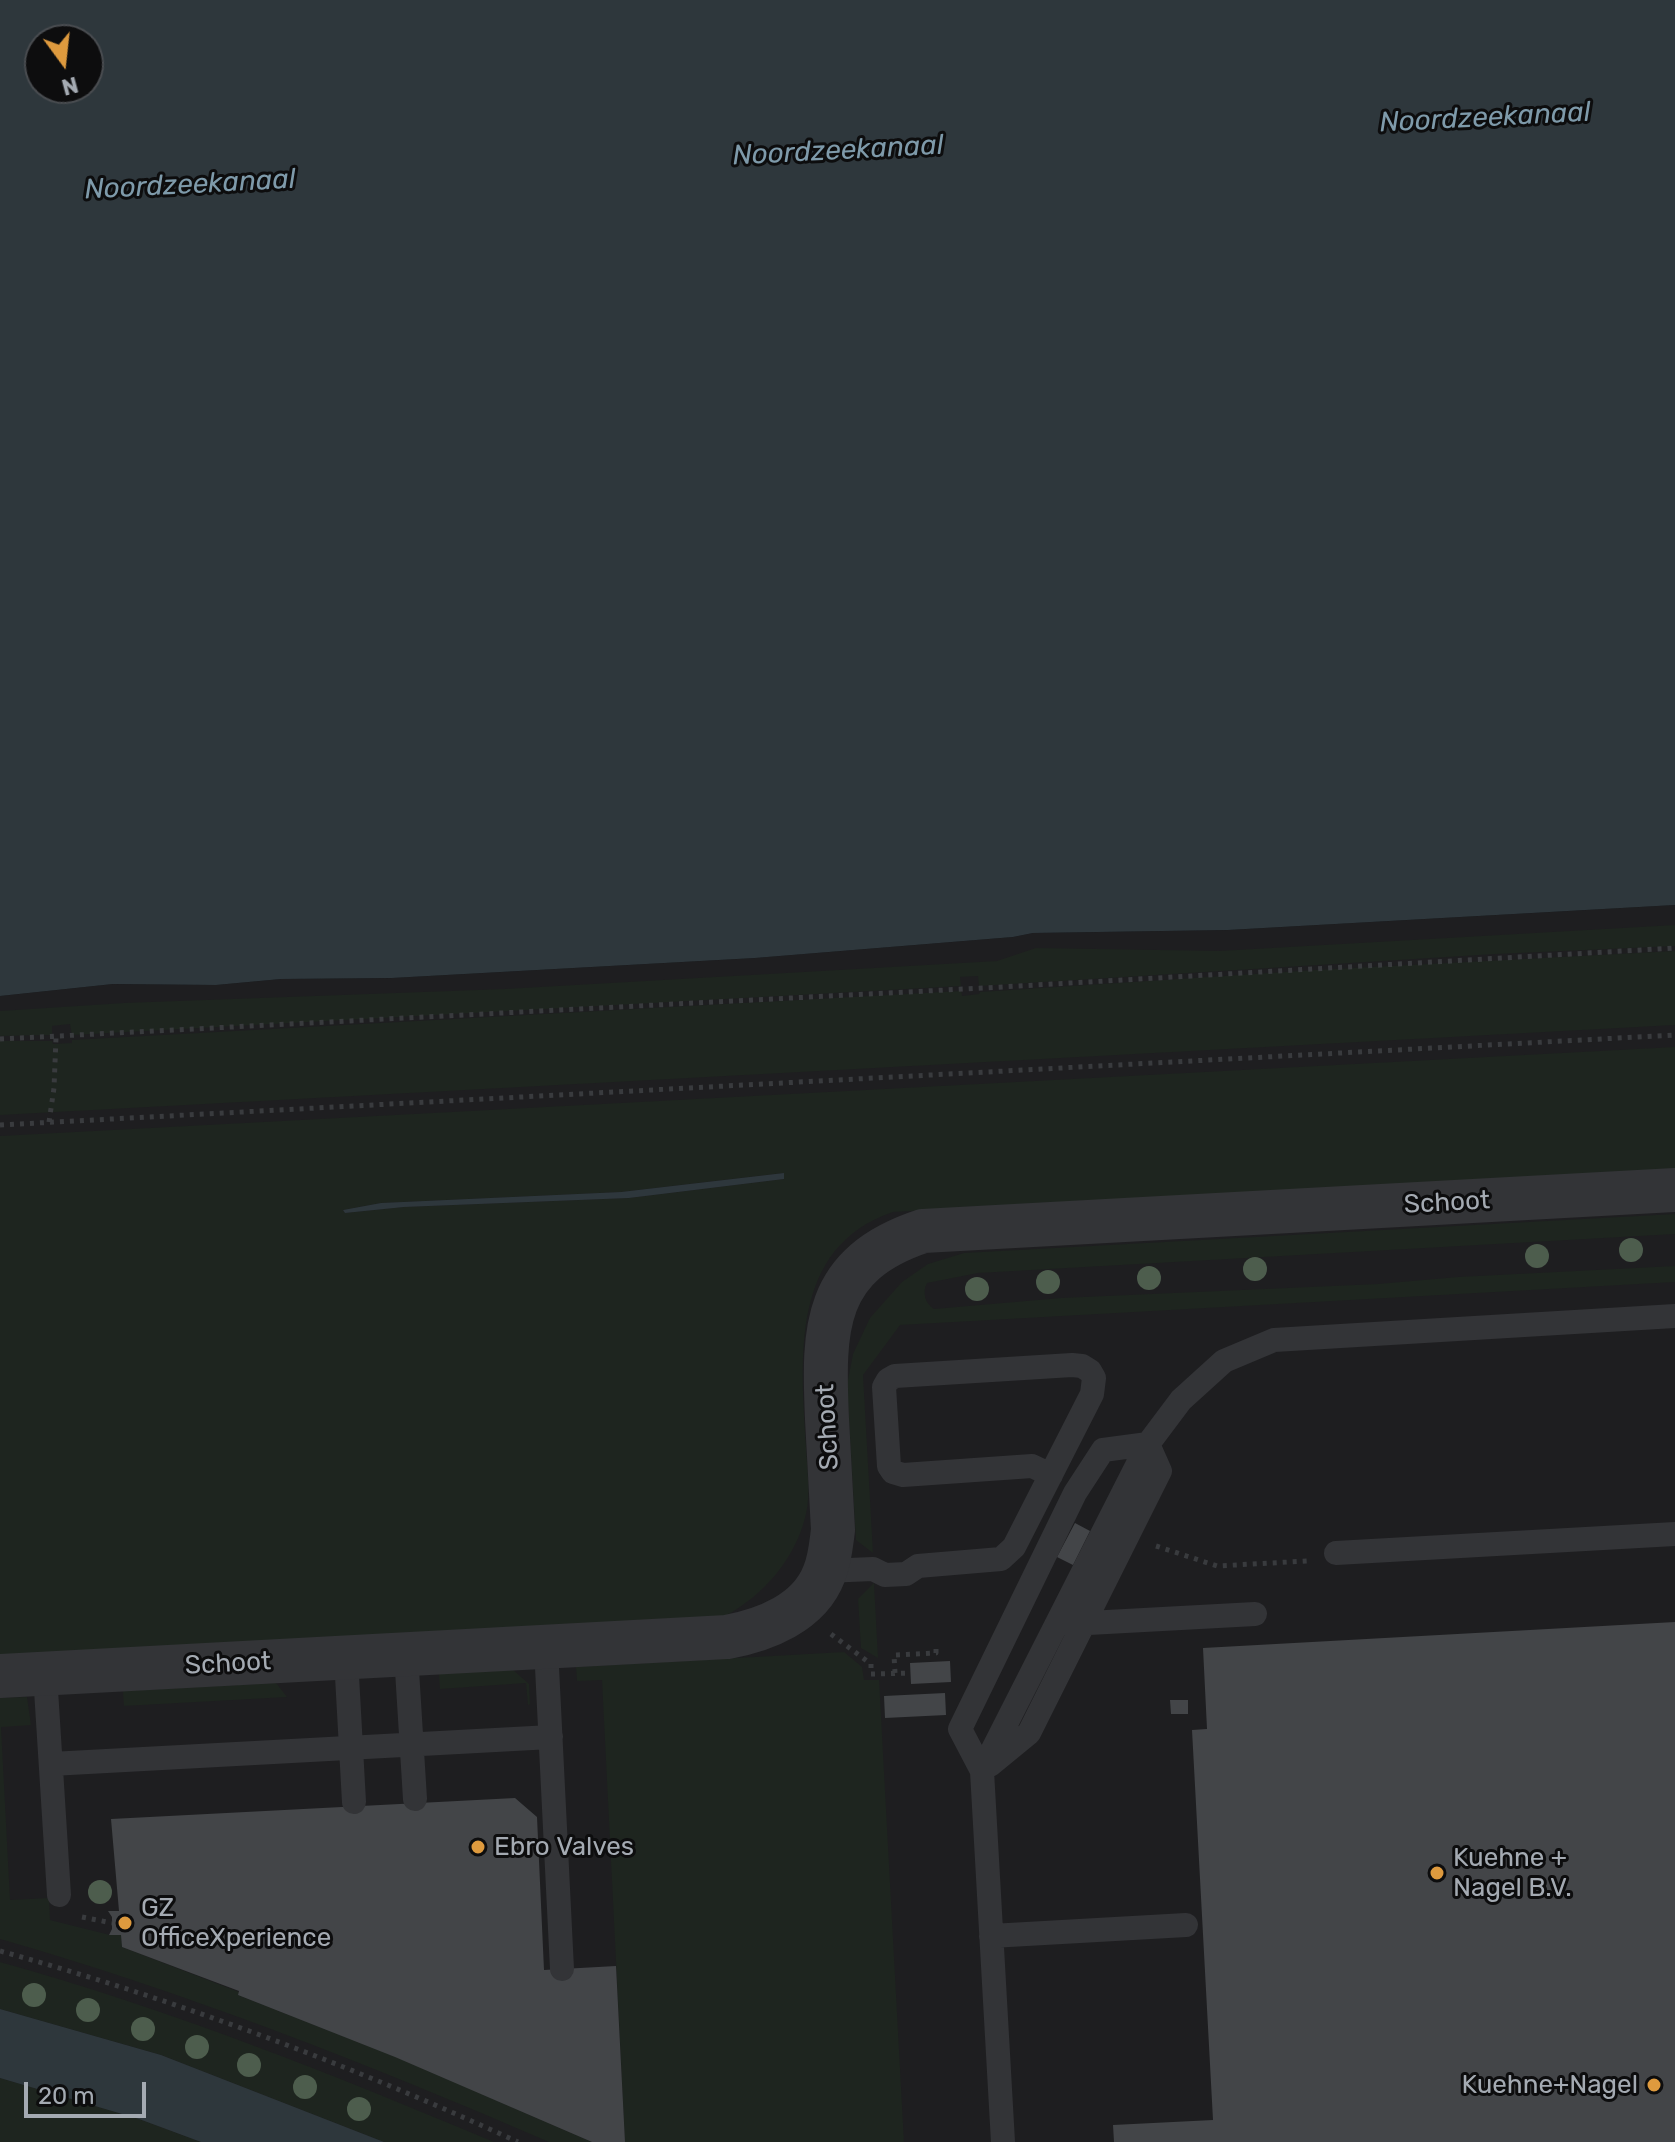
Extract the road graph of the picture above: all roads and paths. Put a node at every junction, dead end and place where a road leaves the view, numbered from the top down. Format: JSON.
{"nodes":[{"id":1,"x":1675,"y":948,"type":"edge"},
{"id":2,"x":1675,"y":1035,"type":"edge"},
{"id":3,"x":56,"y":1038,"type":"junction"},
{"id":4,"x":0,"y":1039,"type":"edge"},
{"id":5,"x":49,"y":1122,"type":"junction"},
{"id":6,"x":0,"y":1125,"type":"edge"},
{"id":7,"x":1675,"y":1190,"type":"edge"},
{"id":8,"x":1675,"y":1316,"type":"edge"},
{"id":9,"x":1148,"y":1444,"type":"junction"},
{"id":10,"x":1051,"y":1475,"type":"junction"},
{"id":11,"x":1129,"y":1534,"type":"junction"},
{"id":12,"x":1675,"y":1534,"type":"edge"},
{"id":13,"x":1336,"y":1553,"type":"joint"},
{"id":14,"x":825,"y":1571,"type":"junction"},
{"id":15,"x":797,"y":1607,"type":"junction"},
{"id":16,"x":1255,"y":1614,"type":"dead end"},
{"id":17,"x":1084,"y":1623,"type":"junction"},
{"id":18,"x":1056,"y":1625,"type":"junction"},
{"id":19,"x":936,"y":1643,"type":"dead end"},
{"id":20,"x":546,"y":1647,"type":"junction"},
{"id":21,"x":406,"y":1654,"type":"junction"},
{"id":22,"x":346,"y":1658,"type":"junction"},
{"id":23,"x":895,"y":1673,"type":"junction"},
{"id":24,"x":910,"y":1673,"type":"dead end"},
{"id":25,"x":45,"y":1674,"type":"junction"},
{"id":26,"x":0,"y":1676,"type":"edge"},
{"id":27,"x":551,"y":1737,"type":"junction"},
{"id":28,"x":412,"y":1745,"type":"junction"},
{"id":29,"x":351,"y":1748,"type":"junction"},
{"id":30,"x":51,"y":1764,"type":"junction"},
{"id":31,"x":982,"y":1771,"type":"junction"},
{"id":32,"x":415,"y":1799,"type":"dead end"},
{"id":33,"x":354,"y":1802,"type":"dead end"},
{"id":34,"x":59,"y":1895,"type":"dead end"},
{"id":35,"x":1186,"y":1925,"type":"dead end"},
{"id":36,"x":991,"y":1936,"type":"junction"},
{"id":37,"x":0,"y":1951,"type":"edge"},
{"id":38,"x":562,"y":1969,"type":"dead end"},
{"id":39,"x":518,"y":2142,"type":"edge"},
{"id":40,"x":1003,"y":2142,"type":"edge"}],
"edges":[{"from":1,"to":3,"type":"path"},
{"from":2,"to":5,"type":"path"},
{"from":3,"to":4,"type":"path"},
{"from":3,"to":5,"type":"path"},
{"from":5,"to":6,"type":"path"},
{"from":7,"to":14,"type":"street","name":"Schoot"},
{"from":8,"to":9,"type":"lane"},
{"from":9,"to":11,"type":"lane"},
{"from":9,"to":18,"type":"lane"},
{"from":9,"to":31,"type":"lane"},
{"from":10,"to":10,"type":"lane"},
{"from":10,"to":14,"type":"lane"},
{"from":11,"to":13,"type":"path"},
{"from":11,"to":17,"type":"lane"},
{"from":12,"to":13,"type":"lane"},
{"from":14,"to":15,"type":"street","name":"Schoot"},
{"from":15,"to":20,"type":"street","name":"Schoot"},
{"from":15,"to":23,"type":"path"},
{"from":16,"to":17,"type":"lane"},
{"from":17,"to":18,"type":"lane"},
{"from":17,"to":31,"type":"lane"},
{"from":18,"to":31,"type":"lane"},
{"from":19,"to":23,"type":"path"},
{"from":20,"to":21,"type":"street","name":"Schoot"},
{"from":20,"to":27,"type":"lane"},
{"from":21,"to":22,"type":"street","name":"Schoot"},
{"from":21,"to":28,"type":"lane"},
{"from":22,"to":25,"type":"street","name":"Schoot"},
{"from":22,"to":29,"type":"lane"},
{"from":23,"to":24,"type":"path"},
{"from":25,"to":26,"type":"street","name":"Schoot"},
{"from":25,"to":30,"type":"lane"},
{"from":27,"to":28,"type":"lane"},
{"from":27,"to":38,"type":"lane"},
{"from":28,"to":29,"type":"lane"},
{"from":28,"to":32,"type":"lane"},
{"from":29,"to":30,"type":"lane"},
{"from":29,"to":33,"type":"lane"},
{"from":30,"to":34,"type":"lane"},
{"from":31,"to":36,"type":"lane"},
{"from":35,"to":36,"type":"lane"},
{"from":36,"to":40,"type":"lane"},
{"from":37,"to":39,"type":"path"}]}
